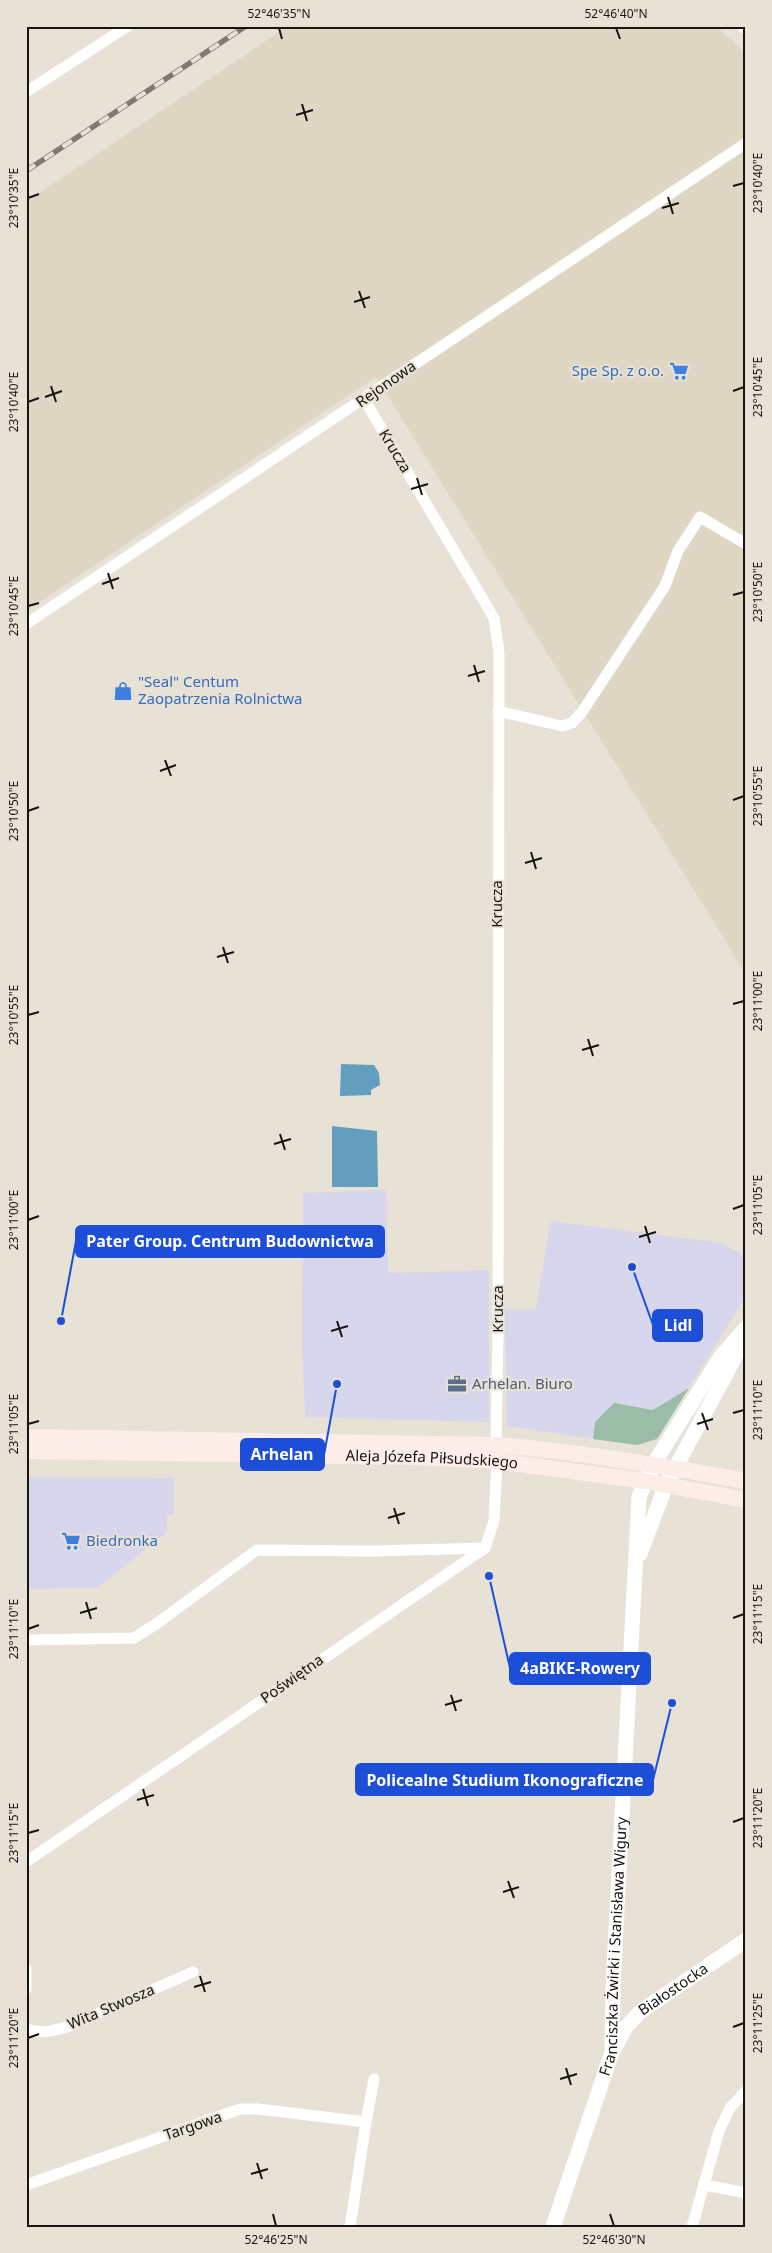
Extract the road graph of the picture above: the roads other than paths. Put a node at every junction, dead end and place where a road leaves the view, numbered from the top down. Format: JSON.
{"nodes":[{"id":1,"x":128,"y":26,"type":"edge"},
{"id":2,"x":742,"y":26,"type":"edge"},
{"id":3,"x":746,"y":29,"type":"edge"},
{"id":4,"x":26,"y":92,"type":"edge"},
{"id":5,"x":746,"y":143,"type":"edge"},
{"id":6,"x":364,"y":399,"type":"junction"},
{"id":7,"x":746,"y":544,"type":"edge"},
{"id":8,"x":26,"y":624,"type":"edge"},
{"id":9,"x":498,"y":711,"type":"junction"},
{"id":10,"x":746,"y":1328,"type":"edge"},
{"id":11,"x":746,"y":1332,"type":"edge"},
{"id":12,"x":726,"y":1360,"type":"junction"},
{"id":13,"x":26,"y":1438,"type":"edge"},
{"id":14,"x":26,"y":1451,"type":"edge"},
{"id":15,"x":496,"y":1453,"type":"junction"},
{"id":16,"x":654,"y":1465,"type":"junction"},
{"id":17,"x":674,"y":1468,"type":"junction"},
{"id":18,"x":645,"y":1481,"type":"junction"},
{"id":19,"x":746,"y":1482,"type":"edge"},
{"id":20,"x":666,"y":1485,"type":"junction"},
{"id":21,"x":746,"y":1500,"type":"edge"},
{"id":22,"x":484,"y":1548,"type":"junction"},
{"id":23,"x":635,"y":1568,"type":"junction"},
{"id":24,"x":26,"y":1640,"type":"edge"},
{"id":25,"x":26,"y":1862,"type":"edge"},
{"id":26,"x":746,"y":1940,"type":"edge"},
{"id":27,"x":26,"y":1969,"type":"edge"},
{"id":28,"x":193,"y":1972,"type":"dead end"},
{"id":29,"x":26,"y":1989,"type":"edge"},
{"id":30,"x":26,"y":2029,"type":"edge"},
{"id":31,"x":612,"y":2052,"type":"junction"},
{"id":32,"x":374,"y":2079,"type":"dead end"},
{"id":33,"x":746,"y":2091,"type":"edge"},
{"id":34,"x":366,"y":2122,"type":"junction"},
{"id":35,"x":26,"y":2185,"type":"edge"},
{"id":36,"x":704,"y":2186,"type":"junction"},
{"id":37,"x":746,"y":2193,"type":"edge"},
{"id":38,"x":350,"y":2227,"type":"edge"},
{"id":39,"x":553,"y":2227,"type":"edge"},
{"id":40,"x":692,"y":2227,"type":"edge"}],
"edges":[{"from":1,"to":4,"type":"street"},
{"from":2,"to":3,"type":"street"},
{"from":5,"to":6,"type":"street","name":"Rejonowa"},
{"from":6,"to":8,"type":"street","name":"Rejonowa"},
{"from":6,"to":9,"type":"street","name":"Krucza"},
{"from":7,"to":9,"type":"street"},
{"from":9,"to":15,"type":"street","name":"Krucza"},
{"from":10,"to":12,"type":"street","name":"Franciszka Żwirki i Stanisława Wigury"},
{"from":11,"to":12,"type":"street","name":"Franciszka Żwirki i Stanisława Wigury"},
{"from":12,"to":16,"type":"street","name":"Franciszka Żwirki i Stanisława Wigury"},
{"from":12,"to":17,"type":"street","name":"Franciszka Żwirki i Stanisława Wigury"},
{"from":13,"to":15,"type":"main road","name":"Aleja Józefa Piłsudskiego"},
{"from":14,"to":15,"type":"main road","name":"Aleja Józefa Piłsudskiego"},
{"from":15,"to":16,"type":"main road","name":"Aleja Józefa Piłsudskiego"},
{"from":15,"to":18,"type":"main road","name":"Aleja Józefa Piłsudskiego"},
{"from":15,"to":22,"type":"street"},
{"from":16,"to":17,"type":"main road","name":"Aleja Józefa Piłsudskiego"},
{"from":16,"to":18,"type":"street","name":"Franciszka Żwirki i Stanisława Wigury"},
{"from":17,"to":19,"type":"main road","name":"Aleja Józefa Piłsudskiego"},
{"from":17,"to":20,"type":"street","name":"Franciszka Żwirki i Stanisława Wigury"},
{"from":18,"to":20,"type":"main road","name":"Aleja Józefa Piłsudskiego"},
{"from":18,"to":23,"type":"street","name":"Franciszka Żwirki i Stanisława Wigury"},
{"from":20,"to":21,"type":"main road","name":"Aleja Józefa Piłsudskiego"},
{"from":20,"to":23,"type":"street","name":"Franciszka Żwirki i Stanisława Wigury"},
{"from":22,"to":24,"type":"street"},
{"from":22,"to":25,"type":"street","name":"Poświętna"},
{"from":23,"to":31,"type":"street","name":"Franciszka Żwirki i Stanisława Wigury"},
{"from":26,"to":31,"type":"street","name":"Białostocka"},
{"from":27,"to":29,"type":"street"},
{"from":28,"to":30,"type":"street","name":"Wita Stwosza"},
{"from":31,"to":39,"type":"street","name":"Franciszka Żwirki i Stanisława Wigury"},
{"from":32,"to":34,"type":"street"},
{"from":33,"to":36,"type":"street"},
{"from":34,"to":35,"type":"street","name":"Targowa"},
{"from":34,"to":38,"type":"street"},
{"from":36,"to":37,"type":"street"},
{"from":36,"to":40,"type":"street"}]}
